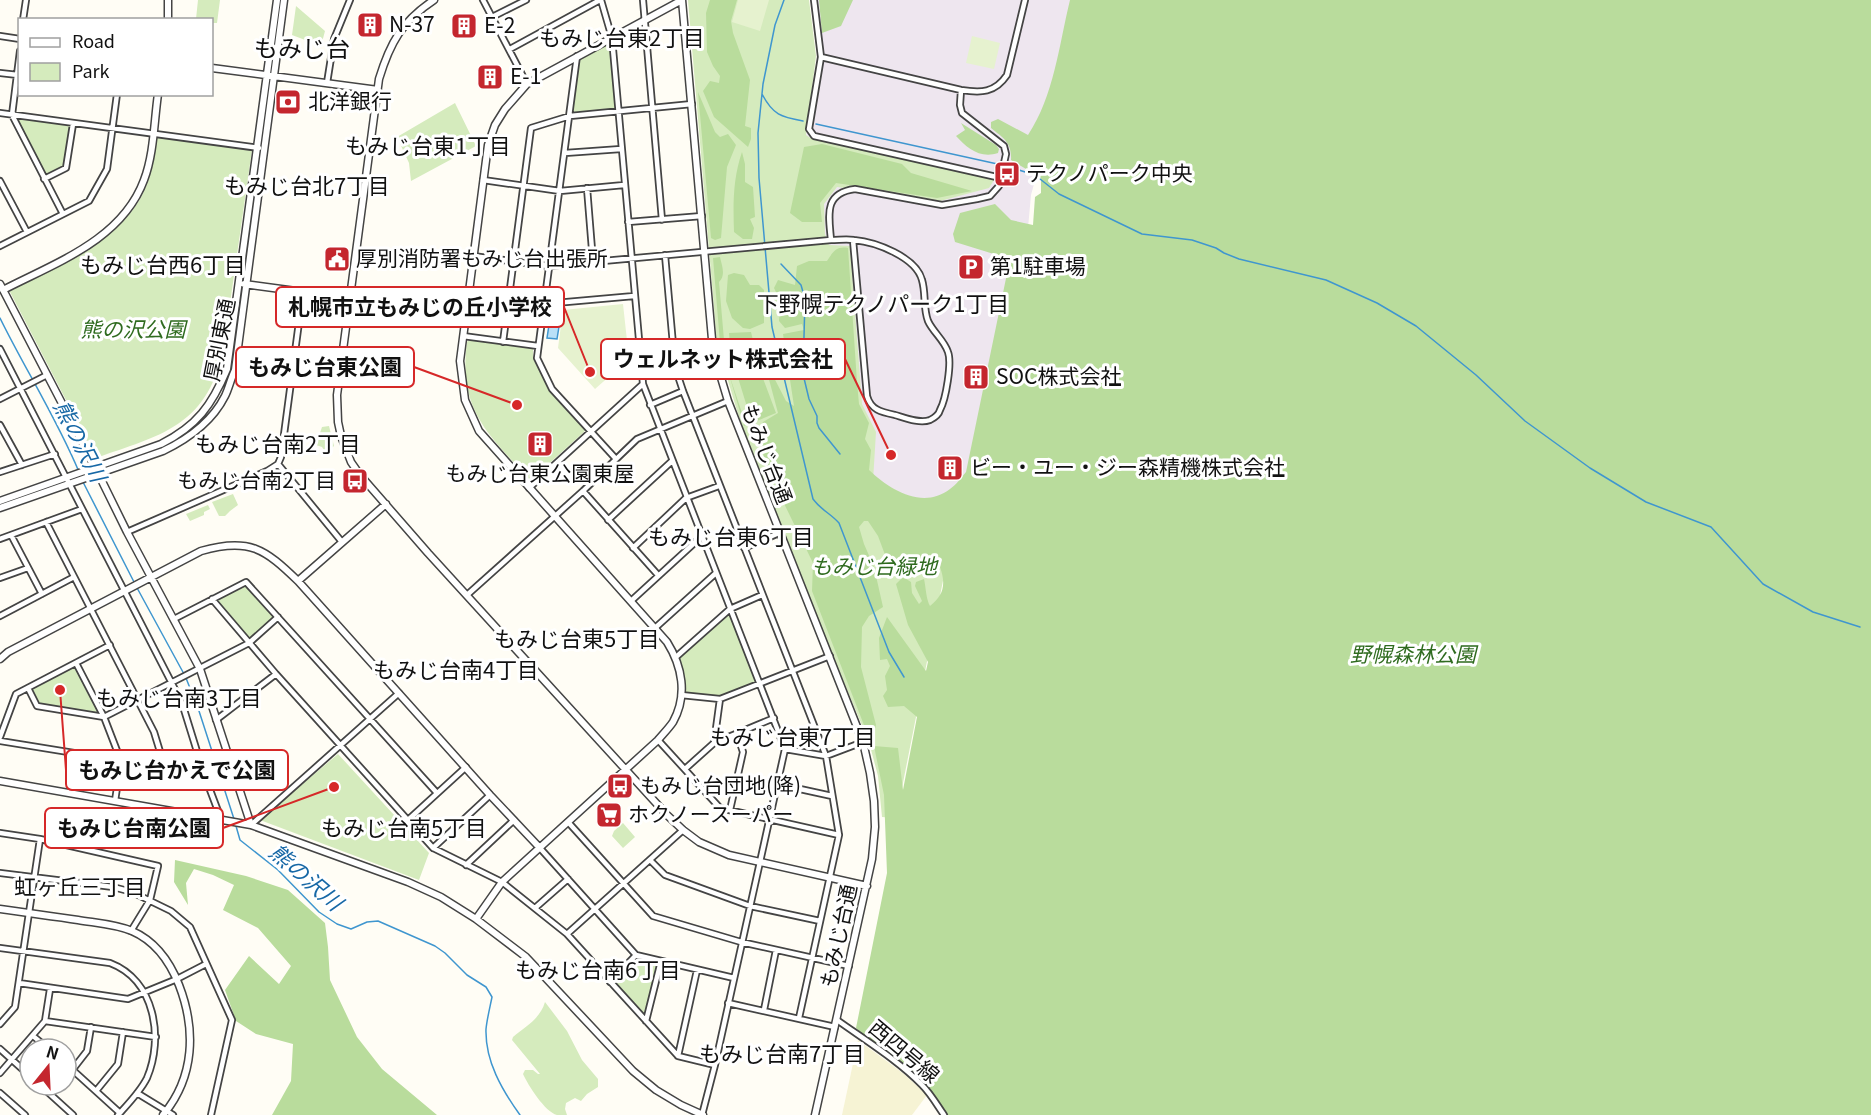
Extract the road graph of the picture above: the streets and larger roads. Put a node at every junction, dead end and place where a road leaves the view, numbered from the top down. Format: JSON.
{"nodes":[{"id":1,"x":26,"y":0,"type":"edge"},
{"id":2,"x":168,"y":0,"type":"edge"},
{"id":3,"x":277,"y":0,"type":"edge"},
{"id":4,"x":284,"y":0,"type":"edge"},
{"id":5,"x":350,"y":0,"type":"edge"},
{"id":6,"x":434,"y":0,"type":"edge"},
{"id":7,"x":483,"y":0,"type":"edge"},
{"id":8,"x":526,"y":0,"type":"edge"},
{"id":9,"x":601,"y":0,"type":"edge"},
{"id":10,"x":643,"y":0,"type":"edge"},
{"id":11,"x":682,"y":0,"type":"edge"},
{"id":12,"x":814,"y":0,"type":"edge"},
{"id":13,"x":1025,"y":0,"type":"edge"},
{"id":14,"x":492,"y":17,"type":"junction"},
{"id":15,"x":23,"y":18,"type":"edge"},
{"id":16,"x":168,"y":18,"type":"edge"},
{"id":17,"x":645,"y":21,"type":"junction"},
{"id":18,"x":0,"y":36,"type":"edge"},
{"id":19,"x":612,"y":38,"type":"junction"},
{"id":20,"x":18,"y":39,"type":"edge"},
{"id":21,"x":510,"y":49,"type":"junction"},
{"id":22,"x":577,"y":56,"type":"junction"},
{"id":23,"x":821,"y":57,"type":"junction"},
{"id":24,"x":213,"y":68,"type":"edge"},
{"id":25,"x":0,"y":73,"type":"edge"},
{"id":26,"x":18,"y":75,"type":"edge"},
{"id":27,"x":271,"y":75,"type":"junction"},
{"id":28,"x":327,"y":83,"type":"junction"},
{"id":29,"x":527,"y":84,"type":"junction"},
{"id":30,"x":378,"y":90,"type":"junction"},
{"id":31,"x":961,"y":90,"type":"junction"},
{"id":32,"x":117,"y":96,"type":"edge"},
{"id":33,"x":158,"y":96,"type":"edge"},
{"id":34,"x":692,"y":104,"type":"junction"},
{"id":35,"x":652,"y":108,"type":"junction"},
{"id":36,"x":618,"y":111,"type":"junction"},
{"id":37,"x":0,"y":113,"type":"edge"},
{"id":38,"x":12,"y":115,"type":"junction"},
{"id":39,"x":570,"y":116,"type":"junction"},
{"id":40,"x":73,"y":124,"type":"junction"},
{"id":41,"x":113,"y":129,"type":"junction"},
{"id":42,"x":152,"y":135,"type":"junction"},
{"id":43,"x":257,"y":148,"type":"junction"},
{"id":44,"x":265,"y":149,"type":"junction"},
{"id":45,"x":621,"y":149,"type":"junction"},
{"id":46,"x":565,"y":153,"type":"junction"},
{"id":47,"x":1001,"y":178,"type":"junction"},
{"id":48,"x":44,"y":179,"type":"junction"},
{"id":49,"x":483,"y":180,"type":"junction"},
{"id":50,"x":0,"y":181,"type":"edge"},
{"id":51,"x":624,"y":185,"type":"junction"},
{"id":52,"x":523,"y":186,"type":"junction"},
{"id":53,"x":587,"y":188,"type":"junction"},
{"id":54,"x":560,"y":190,"type":"junction"},
{"id":55,"x":63,"y":214,"type":"junction"},
{"id":56,"x":702,"y":216,"type":"junction"},
{"id":57,"x":662,"y":220,"type":"junction"},
{"id":58,"x":628,"y":222,"type":"junction"},
{"id":59,"x":27,"y":232,"type":"junction"},
{"id":60,"x":831,"y":240,"type":"junction"},
{"id":61,"x":853,"y":240,"type":"junction"},
{"id":62,"x":0,"y":246,"type":"edge"},
{"id":63,"x":705,"y":252,"type":"junction"},
{"id":64,"x":665,"y":255,"type":"junction"},
{"id":65,"x":473,"y":256,"type":"junction"},
{"id":66,"x":631,"y":259,"type":"junction"},
{"id":67,"x":513,"y":262,"type":"junction"},
{"id":68,"x":593,"y":262,"type":"junction"},
{"id":69,"x":549,"y":266,"type":"junction"},
{"id":70,"x":244,"y":284,"type":"junction"},
{"id":71,"x":1,"y":287,"type":"edge"},
{"id":72,"x":303,"y":292,"type":"junction"},
{"id":73,"x":634,"y":296,"type":"junction"},
{"id":74,"x":351,"y":299,"type":"junction"},
{"id":75,"x":544,"y":304,"type":"junction"},
{"id":76,"x":466,"y":314,"type":"junction"},
{"id":77,"x":463,"y":336,"type":"junction"},
{"id":78,"x":503,"y":342,"type":"junction"},
{"id":79,"x":538,"y":346,"type":"junction"},
{"id":80,"x":0,"y":349,"type":"edge"},
{"id":81,"x":716,"y":361,"type":"junction"},
{"id":82,"x":675,"y":367,"type":"junction"},
{"id":83,"x":641,"y":372,"type":"junction"},
{"id":84,"x":44,"y":377,"type":"junction"},
{"id":85,"x":643,"y":384,"type":"junction"},
{"id":86,"x":21,"y":388,"type":"junction"},
{"id":87,"x":683,"y":391,"type":"junction"},
{"id":88,"x":0,"y":399,"type":"edge"},
{"id":89,"x":728,"y":401,"type":"junction"},
{"id":90,"x":650,"y":405,"type":"junction"},
{"id":91,"x":692,"y":417,"type":"junction"},
{"id":92,"x":0,"y":425,"type":"edge"},
{"id":93,"x":660,"y":430,"type":"junction"},
{"id":94,"x":590,"y":432,"type":"junction"},
{"id":95,"x":3,"y":436,"type":"edge"},
{"id":96,"x":55,"y":454,"type":"junction"},
{"id":97,"x":616,"y":459,"type":"junction"},
{"id":98,"x":672,"y":461,"type":"junction"},
{"id":99,"x":278,"y":464,"type":"junction"},
{"id":100,"x":22,"y":465,"type":"junction"},
{"id":101,"x":97,"y":470,"type":"junction"},
{"id":102,"x":0,"y":472,"type":"edge"},
{"id":103,"x":72,"y":479,"type":"junction"},
{"id":104,"x":719,"y":486,"type":"junction"},
{"id":105,"x":529,"y":488,"type":"junction"},
{"id":106,"x":583,"y":491,"type":"junction"},
{"id":107,"x":686,"y":498,"type":"junction"},
{"id":108,"x":0,"y":501,"type":"edge"},
{"id":109,"x":386,"y":504,"type":"junction"},
{"id":110,"x":0,"y":507,"type":"edge"},
{"id":111,"x":82,"y":509,"type":"junction"},
{"id":112,"x":555,"y":516,"type":"junction"},
{"id":113,"x":608,"y":520,"type":"junction"},
{"id":114,"x":46,"y":522,"type":"junction"},
{"id":115,"x":127,"y":532,"type":"junction"},
{"id":116,"x":779,"y":533,"type":"junction"},
{"id":117,"x":11,"y":535,"type":"junction"},
{"id":118,"x":702,"y":536,"type":"junction"},
{"id":119,"x":0,"y":539,"type":"edge"},
{"id":120,"x":342,"y":542,"type":"junction"},
{"id":121,"x":633,"y":548,"type":"junction"},
{"id":122,"x":744,"y":548,"type":"junction"},
{"id":123,"x":28,"y":568,"type":"junction"},
{"id":124,"x":716,"y":573,"type":"junction"},
{"id":125,"x":658,"y":575,"type":"junction"},
{"id":126,"x":74,"y":577,"type":"junction"},
{"id":127,"x":0,"y":578,"type":"edge"},
{"id":128,"x":148,"y":579,"type":"junction"},
{"id":129,"x":298,"y":581,"type":"junction"},
{"id":130,"x":128,"y":588,"type":"junction"},
{"id":131,"x":42,"y":594,"type":"junction"},
{"id":132,"x":467,"y":595,"type":"junction"},
{"id":133,"x":762,"y":595,"type":"junction"},
{"id":134,"x":212,"y":599,"type":"junction"},
{"id":135,"x":631,"y":601,"type":"junction"},
{"id":136,"x":91,"y":608,"type":"junction"},
{"id":137,"x":730,"y":609,"type":"junction"},
{"id":138,"x":0,"y":616,"type":"edge"},
{"id":139,"x":278,"y":617,"type":"junction"},
{"id":140,"x":174,"y":619,"type":"junction"},
{"id":141,"x":655,"y":628,"type":"junction"},
{"id":142,"x":249,"y":643,"type":"junction"},
{"id":143,"x":110,"y":645,"type":"junction"},
{"id":144,"x":830,"y":656,"type":"junction"},
{"id":145,"x":676,"y":657,"type":"junction"},
{"id":146,"x":0,"y":659,"type":"edge"},
{"id":147,"x":76,"y":663,"type":"junction"},
{"id":148,"x":197,"y":670,"type":"junction"},
{"id":149,"x":792,"y":670,"type":"junction"},
{"id":150,"x":276,"y":674,"type":"junction"},
{"id":151,"x":172,"y":683,"type":"junction"},
{"id":152,"x":760,"y":684,"type":"junction"},
{"id":153,"x":28,"y":688,"type":"junction"},
{"id":154,"x":399,"y":693,"type":"junction"},
{"id":155,"x":681,"y":695,"type":"junction"},
{"id":156,"x":720,"y":699,"type":"junction"},
{"id":157,"x":138,"y":700,"type":"junction"},
{"id":158,"x":104,"y":717,"type":"junction"},
{"id":159,"x":774,"y":718,"type":"junction"},
{"id":160,"x":371,"y":719,"type":"junction"},
{"id":161,"x":216,"y":720,"type":"junction"},
{"id":162,"x":736,"y":734,"type":"junction"},
{"id":163,"x":0,"y":739,"type":"edge"},
{"id":164,"x":658,"y":740,"type":"junction"},
{"id":165,"x":714,"y":742,"type":"junction"},
{"id":166,"x":863,"y":742,"type":"junction"},
{"id":167,"x":341,"y":745,"type":"junction"},
{"id":168,"x":785,"y":749,"type":"junction"},
{"id":169,"x":825,"y":756,"type":"junction"},
{"id":170,"x":122,"y":761,"type":"junction"},
{"id":171,"x":466,"y":767,"type":"junction"},
{"id":172,"x":165,"y":768,"type":"junction"},
{"id":173,"x":685,"y":769,"type":"junction"},
{"id":174,"x":627,"y":770,"type":"junction"},
{"id":175,"x":204,"y":774,"type":"junction"},
{"id":176,"x":0,"y":781,"type":"edge"},
{"id":177,"x":777,"y":784,"type":"junction"},
{"id":178,"x":437,"y":793,"type":"junction"},
{"id":179,"x":490,"y":795,"type":"junction"},
{"id":180,"x":832,"y":796,"type":"junction"},
{"id":181,"x":115,"y":801,"type":"junction"},
{"id":182,"x":730,"y":810,"type":"junction"},
{"id":183,"x":224,"y":820,"type":"junction"},
{"id":184,"x":408,"y":820,"type":"junction"},
{"id":185,"x":514,"y":820,"type":"junction"},
{"id":186,"x":769,"y":820,"type":"junction"},
{"id":187,"x":568,"y":822,"type":"junction"},
{"id":188,"x":248,"y":824,"type":"junction"},
{"id":189,"x":683,"y":830,"type":"junction"},
{"id":190,"x":0,"y":833,"type":"edge"},
{"id":191,"x":839,"y":835,"type":"junction"},
{"id":192,"x":40,"y":839,"type":"junction"},
{"id":193,"x":539,"y":847,"type":"junction"},
{"id":194,"x":434,"y":848,"type":"junction"},
{"id":195,"x":650,"y":860,"type":"junction"},
{"id":196,"x":759,"y":862,"type":"junction"},
{"id":197,"x":466,"y":865,"type":"junction"},
{"id":198,"x":0,"y":873,"type":"edge"},
{"id":199,"x":34,"y":878,"type":"junction"},
{"id":200,"x":830,"y":878,"type":"junction"},
{"id":201,"x":568,"y":879,"type":"junction"},
{"id":202,"x":502,"y":882,"type":"junction"},
{"id":203,"x":624,"y":884,"type":"junction"},
{"id":204,"x":867,"y":886,"type":"junction"},
{"id":205,"x":150,"y":900,"type":"junction"},
{"id":206,"x":750,"y":906,"type":"junction"},
{"id":207,"x":535,"y":908,"type":"junction"},
{"id":208,"x":0,"y":909,"type":"edge"},
{"id":209,"x":596,"y":910,"type":"junction"},
{"id":210,"x":29,"y":913,"type":"junction"},
{"id":211,"x":476,"y":919,"type":"junction"},
{"id":212,"x":820,"y":921,"type":"junction"},
{"id":213,"x":131,"y":930,"type":"junction"},
{"id":214,"x":567,"y":934,"type":"junction"},
{"id":215,"x":741,"y":942,"type":"junction"},
{"id":216,"x":0,"y":948,"type":"edge"},
{"id":217,"x":776,"y":950,"type":"junction"},
{"id":218,"x":23,"y":951,"type":"junction"},
{"id":219,"x":636,"y":955,"type":"junction"},
{"id":220,"x":812,"y":958,"type":"junction"},
{"id":221,"x":661,"y":961,"type":"junction"},
{"id":222,"x":206,"y":963,"type":"junction"},
{"id":223,"x":849,"y":966,"type":"junction"},
{"id":224,"x":697,"y":970,"type":"junction"},
{"id":225,"x":734,"y":978,"type":"junction"},
{"id":226,"x":177,"y":979,"type":"junction"},
{"id":227,"x":610,"y":982,"type":"junction"},
{"id":228,"x":18,"y":983,"type":"junction"},
{"id":229,"x":50,"y":989,"type":"junction"},
{"id":230,"x":144,"y":993,"type":"junction"},
{"id":231,"x":728,"y":1002,"type":"junction"},
{"id":232,"x":764,"y":1010,"type":"junction"},
{"id":233,"x":799,"y":1018,"type":"junction"},
{"id":234,"x":45,"y":1021,"type":"junction"},
{"id":235,"x":646,"y":1021,"type":"junction"},
{"id":236,"x":0,"y":1024,"type":"edge"},
{"id":237,"x":836,"y":1024,"type":"junction"},
{"id":238,"x":91,"y":1027,"type":"junction"},
{"id":239,"x":123,"y":1032,"type":"junction"},
{"id":240,"x":33,"y":1036,"type":"joint"},
{"id":241,"x":156,"y":1036,"type":"junction"},
{"id":242,"x":0,"y":1049,"type":"edge"},
{"id":243,"x":678,"y":1056,"type":"junction"},
{"id":244,"x":12,"y":1059,"type":"junction"},
{"id":245,"x":78,"y":1063,"type":"edge"},
{"id":246,"x":18,"y":1065,"type":"edge"},
{"id":247,"x":715,"y":1065,"type":"junction"},
{"id":248,"x":0,"y":1073,"type":"edge"},
{"id":249,"x":78,"y":1074,"type":"edge"},
{"id":250,"x":96,"y":1091,"type":"junction"},
{"id":251,"x":0,"y":1093,"type":"edge"},
{"id":252,"x":137,"y":1093,"type":"junction"},
{"id":253,"x":53,"y":1097,"type":"edge"},
{"id":254,"x":119,"y":1114,"type":"edge"},
{"id":255,"x":167,"y":1114,"type":"edge"},
{"id":256,"x":25,"y":1115,"type":"edge"},
{"id":257,"x":73,"y":1115,"type":"edge"},
{"id":258,"x":211,"y":1115,"type":"edge"},
{"id":259,"x":703,"y":1115,"type":"edge"},
{"id":260,"x":815,"y":1115,"type":"edge"},
{"id":261,"x":944,"y":1115,"type":"edge"}],
"edges":[{"from":1,"to":15,"type":"street"},
{"from":2,"to":16,"type":"street"},
{"from":3,"to":27,"type":"street","name":"厚別東通"},
{"from":4,"to":27,"type":"street","name":"厚別東通"},
{"from":5,"to":28,"type":"street"},
{"from":6,"to":30,"type":"street"},
{"from":7,"to":14,"type":"street"},
{"from":8,"to":14,"type":"street"},
{"from":9,"to":19,"type":"street"},
{"from":9,"to":21,"type":"street"},
{"from":10,"to":17,"type":"street"},
{"from":11,"to":17,"type":"street"},
{"from":11,"to":34,"type":"street","name":"もみじ台通"},
{"from":12,"to":23,"type":"street"},
{"from":13,"to":31,"type":"street"},
{"from":14,"to":21,"type":"street"},
{"from":17,"to":19,"type":"street"},
{"from":17,"to":35,"type":"street"},
{"from":18,"to":20,"type":"street"},
{"from":19,"to":22,"type":"street"},
{"from":19,"to":36,"type":"street"},
{"from":21,"to":29,"type":"street"},
{"from":22,"to":29,"type":"street"},
{"from":22,"to":39,"type":"street"},
{"from":23,"to":31,"type":"street"},
{"from":23,"to":47,"type":"street"},
{"from":24,"to":27,"type":"street"},
{"from":25,"to":26,"type":"street"},
{"from":26,"to":38,"type":"street"},
{"from":27,"to":28,"type":"street"},
{"from":27,"to":43,"type":"street","name":"厚別東通"},
{"from":27,"to":44,"type":"street","name":"厚別東通"},
{"from":28,"to":30,"type":"street"},
{"from":29,"to":49,"type":"street"},
{"from":30,"to":74,"type":"street"},
{"from":31,"to":47,"type":"street"},
{"from":32,"to":41,"type":"street"},
{"from":33,"to":42,"type":"street"},
{"from":34,"to":35,"type":"street"},
{"from":34,"to":56,"type":"street","name":"もみじ台通"},
{"from":35,"to":36,"type":"street"},
{"from":35,"to":57,"type":"street"},
{"from":36,"to":39,"type":"street"},
{"from":36,"to":45,"type":"street"},
{"from":37,"to":38,"type":"street"},
{"from":38,"to":40,"type":"street"},
{"from":38,"to":48,"type":"street"},
{"from":39,"to":46,"type":"street"},
{"from":39,"to":52,"type":"street"},
{"from":40,"to":41,"type":"street"},
{"from":40,"to":48,"type":"street"},
{"from":41,"to":42,"type":"street"},
{"from":41,"to":55,"type":"street"},
{"from":42,"to":43,"type":"street"},
{"from":42,"to":71,"type":"street"},
{"from":43,"to":44,"type":"street"},
{"from":43,"to":70,"type":"street","name":"厚別東通"},
{"from":44,"to":70,"type":"street","name":"厚別東通"},
{"from":45,"to":46,"type":"street"},
{"from":45,"to":51,"type":"street"},
{"from":46,"to":54,"type":"street"},
{"from":47,"to":60,"type":"street"},
{"from":48,"to":55,"type":"street"},
{"from":49,"to":52,"type":"street"},
{"from":49,"to":65,"type":"street"},
{"from":50,"to":59,"type":"street"},
{"from":51,"to":53,"type":"street"},
{"from":51,"to":58,"type":"street"},
{"from":52,"to":54,"type":"street"},
{"from":52,"to":67,"type":"street"},
{"from":53,"to":54,"type":"street"},
{"from":53,"to":68,"type":"street"},
{"from":54,"to":69,"type":"street"},
{"from":55,"to":59,"type":"street"},
{"from":56,"to":57,"type":"street"},
{"from":56,"to":63,"type":"street","name":"もみじ台通"},
{"from":57,"to":58,"type":"street"},
{"from":58,"to":66,"type":"street"},
{"from":59,"to":62,"type":"street"},
{"from":60,"to":61,"type":"street"},
{"from":60,"to":63,"type":"street"},
{"from":61,"to":61,"type":"street"},
{"from":63,"to":64,"type":"street"},
{"from":63,"to":81,"type":"street","name":"もみじ台通"},
{"from":64,"to":66,"type":"street"},
{"from":64,"to":82,"type":"street"},
{"from":65,"to":67,"type":"street"},
{"from":65,"to":76,"type":"street"},
{"from":66,"to":68,"type":"street"},
{"from":66,"to":73,"type":"street"},
{"from":67,"to":69,"type":"street"},
{"from":67,"to":78,"type":"street"},
{"from":68,"to":69,"type":"street"},
{"from":69,"to":75,"type":"street"},
{"from":70,"to":72,"type":"street"},
{"from":70,"to":101,"type":"street","name":"厚別東通"},
{"from":71,"to":84,"type":"street"},
{"from":72,"to":74,"type":"street"},
{"from":72,"to":99,"type":"street"},
{"from":73,"to":75,"type":"street"},
{"from":73,"to":83,"type":"street"},
{"from":74,"to":76,"type":"street"},
{"from":74,"to":109,"type":"street"},
{"from":75,"to":79,"type":"street"},
{"from":76,"to":77,"type":"street"},
{"from":77,"to":78,"type":"street"},
{"from":77,"to":105,"type":"street"},
{"from":78,"to":79,"type":"street"},
{"from":79,"to":94,"type":"street"},
{"from":80,"to":86,"type":"street"},
{"from":81,"to":82,"type":"street"},
{"from":81,"to":89,"type":"street","name":"もみじ台通"},
{"from":82,"to":83,"type":"street"},
{"from":82,"to":87,"type":"street"},
{"from":83,"to":85,"type":"street"},
{"from":84,"to":86,"type":"street"},
{"from":84,"to":101,"type":"street"},
{"from":85,"to":90,"type":"street"},
{"from":85,"to":94,"type":"street"},
{"from":86,"to":88,"type":"street"},
{"from":86,"to":96,"type":"street"},
{"from":87,"to":90,"type":"street"},
{"from":87,"to":91,"type":"street"},
{"from":89,"to":91,"type":"street"},
{"from":89,"to":116,"type":"street","name":"もみじ台通"},
{"from":90,"to":93,"type":"street"},
{"from":91,"to":93,"type":"street"},
{"from":91,"to":104,"type":"street"},
{"from":92,"to":95,"type":"street"},
{"from":93,"to":97,"type":"street"},
{"from":93,"to":98,"type":"street"},
{"from":94,"to":97,"type":"street"},
{"from":94,"to":105,"type":"street"},
{"from":95,"to":100,"type":"street"},
{"from":96,"to":100,"type":"street"},
{"from":96,"to":103,"type":"street"},
{"from":97,"to":106,"type":"street"},
{"from":98,"to":107,"type":"street"},
{"from":98,"to":113,"type":"street"},
{"from":99,"to":115,"type":"street"},
{"from":99,"to":120,"type":"street"},
{"from":100,"to":102,"type":"street"},
{"from":101,"to":103,"type":"street","name":"厚別東通"},
{"from":101,"to":115,"type":"street"},
{"from":103,"to":108,"type":"street","name":"厚別東通"},
{"from":103,"to":110,"type":"street","name":"厚別東通"},
{"from":103,"to":111,"type":"street"},
{"from":104,"to":107,"type":"street"},
{"from":104,"to":122,"type":"street"},
{"from":105,"to":112,"type":"street"},
{"from":106,"to":112,"type":"street"},
{"from":106,"to":113,"type":"street"},
{"from":107,"to":118,"type":"street"},
{"from":107,"to":121,"type":"street"},
{"from":109,"to":120,"type":"street"},
{"from":109,"to":132,"type":"street"},
{"from":111,"to":114,"type":"street"},
{"from":111,"to":130,"type":"street"},
{"from":112,"to":132,"type":"street"},
{"from":112,"to":135,"type":"street"},
{"from":113,"to":121,"type":"street"},
{"from":114,"to":117,"type":"street"},
{"from":114,"to":126,"type":"street"},
{"from":115,"to":128,"type":"street"},
{"from":116,"to":122,"type":"street"},
{"from":116,"to":144,"type":"street","name":"もみじ台通"},
{"from":117,"to":119,"type":"street"},
{"from":117,"to":123,"type":"street"},
{"from":118,"to":124,"type":"street"},
{"from":118,"to":125,"type":"street"},
{"from":120,"to":129,"type":"street"},
{"from":121,"to":125,"type":"street"},
{"from":122,"to":133,"type":"street"},
{"from":123,"to":127,"type":"street"},
{"from":123,"to":131,"type":"street"},
{"from":124,"to":137,"type":"street"},
{"from":124,"to":141,"type":"street"},
{"from":125,"to":135,"type":"street"},
{"from":126,"to":131,"type":"street"},
{"from":126,"to":136,"type":"street"},
{"from":128,"to":129,"type":"street"},
{"from":128,"to":130,"type":"street"},
{"from":128,"to":140,"type":"street"},
{"from":129,"to":154,"type":"street"},
{"from":130,"to":136,"type":"street"},
{"from":130,"to":151,"type":"street"},
{"from":131,"to":138,"type":"street"},
{"from":132,"to":174,"type":"street"},
{"from":133,"to":137,"type":"street"},
{"from":133,"to":149,"type":"street"},
{"from":134,"to":139,"type":"street"},
{"from":134,"to":140,"type":"street"},
{"from":134,"to":142,"type":"street"},
{"from":135,"to":141,"type":"street"},
{"from":136,"to":143,"type":"street"},
{"from":136,"to":146,"type":"street"},
{"from":137,"to":145,"type":"street"},
{"from":137,"to":152,"type":"street"},
{"from":139,"to":142,"type":"street"},
{"from":139,"to":160,"type":"street"},
{"from":140,"to":148,"type":"street"},
{"from":141,"to":145,"type":"street"},
{"from":142,"to":148,"type":"street"},
{"from":142,"to":150,"type":"street"},
{"from":143,"to":147,"type":"street"},
{"from":143,"to":157,"type":"street"},
{"from":144,"to":149,"type":"street"},
{"from":144,"to":166,"type":"street","name":"もみじ台通"},
{"from":145,"to":155,"type":"street"},
{"from":147,"to":153,"type":"street"},
{"from":147,"to":158,"type":"street"},
{"from":148,"to":151,"type":"street"},
{"from":148,"to":161,"type":"street"},
{"from":149,"to":152,"type":"street"},
{"from":149,"to":169,"type":"street"},
{"from":150,"to":161,"type":"street"},
{"from":150,"to":167,"type":"street"},
{"from":151,"to":157,"type":"street"},
{"from":151,"to":175,"type":"street"},
{"from":152,"to":156,"type":"street"},
{"from":152,"to":159,"type":"street"},
{"from":153,"to":158,"type":"street"},
{"from":153,"to":163,"type":"street"},
{"from":154,"to":160,"type":"street"},
{"from":154,"to":171,"type":"street"},
{"from":155,"to":156,"type":"street"},
{"from":155,"to":164,"type":"street"},
{"from":156,"to":165,"type":"street"},
{"from":157,"to":158,"type":"street"},
{"from":157,"to":172,"type":"street"},
{"from":158,"to":170,"type":"street"},
{"from":159,"to":162,"type":"street"},
{"from":159,"to":168,"type":"street"},
{"from":160,"to":167,"type":"street"},
{"from":160,"to":178,"type":"street"},
{"from":161,"to":188,"type":"street"},
{"from":162,"to":165,"type":"street"},
{"from":162,"to":182,"type":"street"},
{"from":163,"to":170,"type":"street"},
{"from":164,"to":173,"type":"street"},
{"from":164,"to":174,"type":"street"},
{"from":165,"to":173,"type":"street"},
{"from":166,"to":169,"type":"street"},
{"from":166,"to":204,"type":"street","name":"もみじ台通"},
{"from":167,"to":184,"type":"street"},
{"from":167,"to":188,"type":"street"},
{"from":168,"to":169,"type":"street"},
{"from":168,"to":177,"type":"street"},
{"from":169,"to":180,"type":"street"},
{"from":170,"to":172,"type":"street"},
{"from":170,"to":181,"type":"street"},
{"from":171,"to":178,"type":"street"},
{"from":171,"to":179,"type":"street"},
{"from":172,"to":175,"type":"street"},
{"from":173,"to":182,"type":"street"},
{"from":174,"to":187,"type":"street"},
{"from":174,"to":189,"type":"street"},
{"from":175,"to":183,"type":"street"},
{"from":176,"to":181,"type":"street"},
{"from":177,"to":180,"type":"street"},
{"from":177,"to":186,"type":"street"},
{"from":178,"to":184,"type":"street"},
{"from":179,"to":185,"type":"street"},
{"from":179,"to":194,"type":"street"},
{"from":180,"to":191,"type":"street"},
{"from":181,"to":183,"type":"street"},
{"from":182,"to":186,"type":"street"},
{"from":183,"to":188,"type":"street"},
{"from":184,"to":194,"type":"street"},
{"from":185,"to":193,"type":"street"},
{"from":185,"to":197,"type":"street"},
{"from":186,"to":191,"type":"street"},
{"from":186,"to":196,"type":"street"},
{"from":187,"to":193,"type":"street"},
{"from":187,"to":203,"type":"street"},
{"from":188,"to":211,"type":"street"},
{"from":189,"to":195,"type":"street"},
{"from":189,"to":196,"type":"street"},
{"from":190,"to":192,"type":"street"},
{"from":191,"to":200,"type":"street"},
{"from":192,"to":199,"type":"street"},
{"from":192,"to":205,"type":"street"},
{"from":193,"to":201,"type":"street"},
{"from":193,"to":202,"type":"street"},
{"from":194,"to":197,"type":"street"},
{"from":195,"to":203,"type":"street"},
{"from":195,"to":206,"type":"street"},
{"from":196,"to":200,"type":"street"},
{"from":196,"to":206,"type":"street"},
{"from":197,"to":202,"type":"street"},
{"from":198,"to":199,"type":"street"},
{"from":199,"to":205,"type":"street"},
{"from":199,"to":210,"type":"street"},
{"from":200,"to":204,"type":"street"},
{"from":200,"to":212,"type":"street"},
{"from":201,"to":207,"type":"street"},
{"from":201,"to":209,"type":"street"},
{"from":202,"to":207,"type":"street"},
{"from":202,"to":211,"type":"street"},
{"from":203,"to":209,"type":"street"},
{"from":203,"to":215,"type":"street"},
{"from":204,"to":223,"type":"street","name":"もみじ台通"},
{"from":205,"to":213,"type":"street"},
{"from":205,"to":222,"type":"street"},
{"from":206,"to":212,"type":"street"},
{"from":206,"to":215,"type":"street"},
{"from":207,"to":214,"type":"street"},
{"from":208,"to":210,"type":"street"},
{"from":209,"to":214,"type":"street"},
{"from":209,"to":219,"type":"street"},
{"from":210,"to":213,"type":"street"},
{"from":210,"to":218,"type":"street"},
{"from":211,"to":259,"type":"street"},
{"from":212,"to":220,"type":"street"},
{"from":213,"to":226,"type":"street"},
{"from":214,"to":227,"type":"street"},
{"from":215,"to":217,"type":"street"},
{"from":215,"to":225,"type":"street"},
{"from":216,"to":218,"type":"street"},
{"from":217,"to":220,"type":"street"},
{"from":217,"to":232,"type":"street"},
{"from":218,"to":228,"type":"street"},
{"from":218,"to":230,"type":"street"},
{"from":219,"to":221,"type":"street"},
{"from":219,"to":227,"type":"street"},
{"from":220,"to":223,"type":"street"},
{"from":220,"to":233,"type":"street"},
{"from":221,"to":224,"type":"street"},
{"from":221,"to":235,"type":"street"},
{"from":222,"to":226,"type":"street"},
{"from":222,"to":258,"type":"street"},
{"from":223,"to":237,"type":"street","name":"もみじ台通"},
{"from":224,"to":225,"type":"street"},
{"from":224,"to":243,"type":"street"},
{"from":225,"to":231,"type":"street"},
{"from":226,"to":230,"type":"street"},
{"from":226,"to":255,"type":"street"},
{"from":227,"to":235,"type":"street"},
{"from":228,"to":229,"type":"street"},
{"from":228,"to":236,"type":"street"},
{"from":229,"to":230,"type":"street"},
{"from":229,"to":234,"type":"street"},
{"from":230,"to":241,"type":"street"},
{"from":231,"to":232,"type":"street"},
{"from":231,"to":247,"type":"street"},
{"from":232,"to":233,"type":"street"},
{"from":233,"to":237,"type":"street"},
{"from":234,"to":238,"type":"street"},
{"from":234,"to":240,"type":"street"},
{"from":235,"to":243,"type":"street"},
{"from":237,"to":260,"type":"street","name":"もみじ台通"},
{"from":237,"to":261,"type":"street","name":"西四号線"},
{"from":238,"to":239,"type":"street"},
{"from":238,"to":245,"type":"street"},
{"from":239,"to":241,"type":"street"},
{"from":239,"to":250,"type":"street"},
{"from":240,"to":244,"type":"street"},
{"from":241,"to":252,"type":"street"},
{"from":242,"to":244,"type":"street"},
{"from":243,"to":247,"type":"street"},
{"from":244,"to":246,"type":"street"},
{"from":244,"to":248,"type":"street"},
{"from":247,"to":259,"type":"street"},
{"from":249,"to":250,"type":"street"},
{"from":250,"to":254,"type":"street"},
{"from":251,"to":256,"type":"street"},
{"from":252,"to":254,"type":"street"},
{"from":252,"to":255,"type":"street"},
{"from":253,"to":257,"type":"street"}]}
